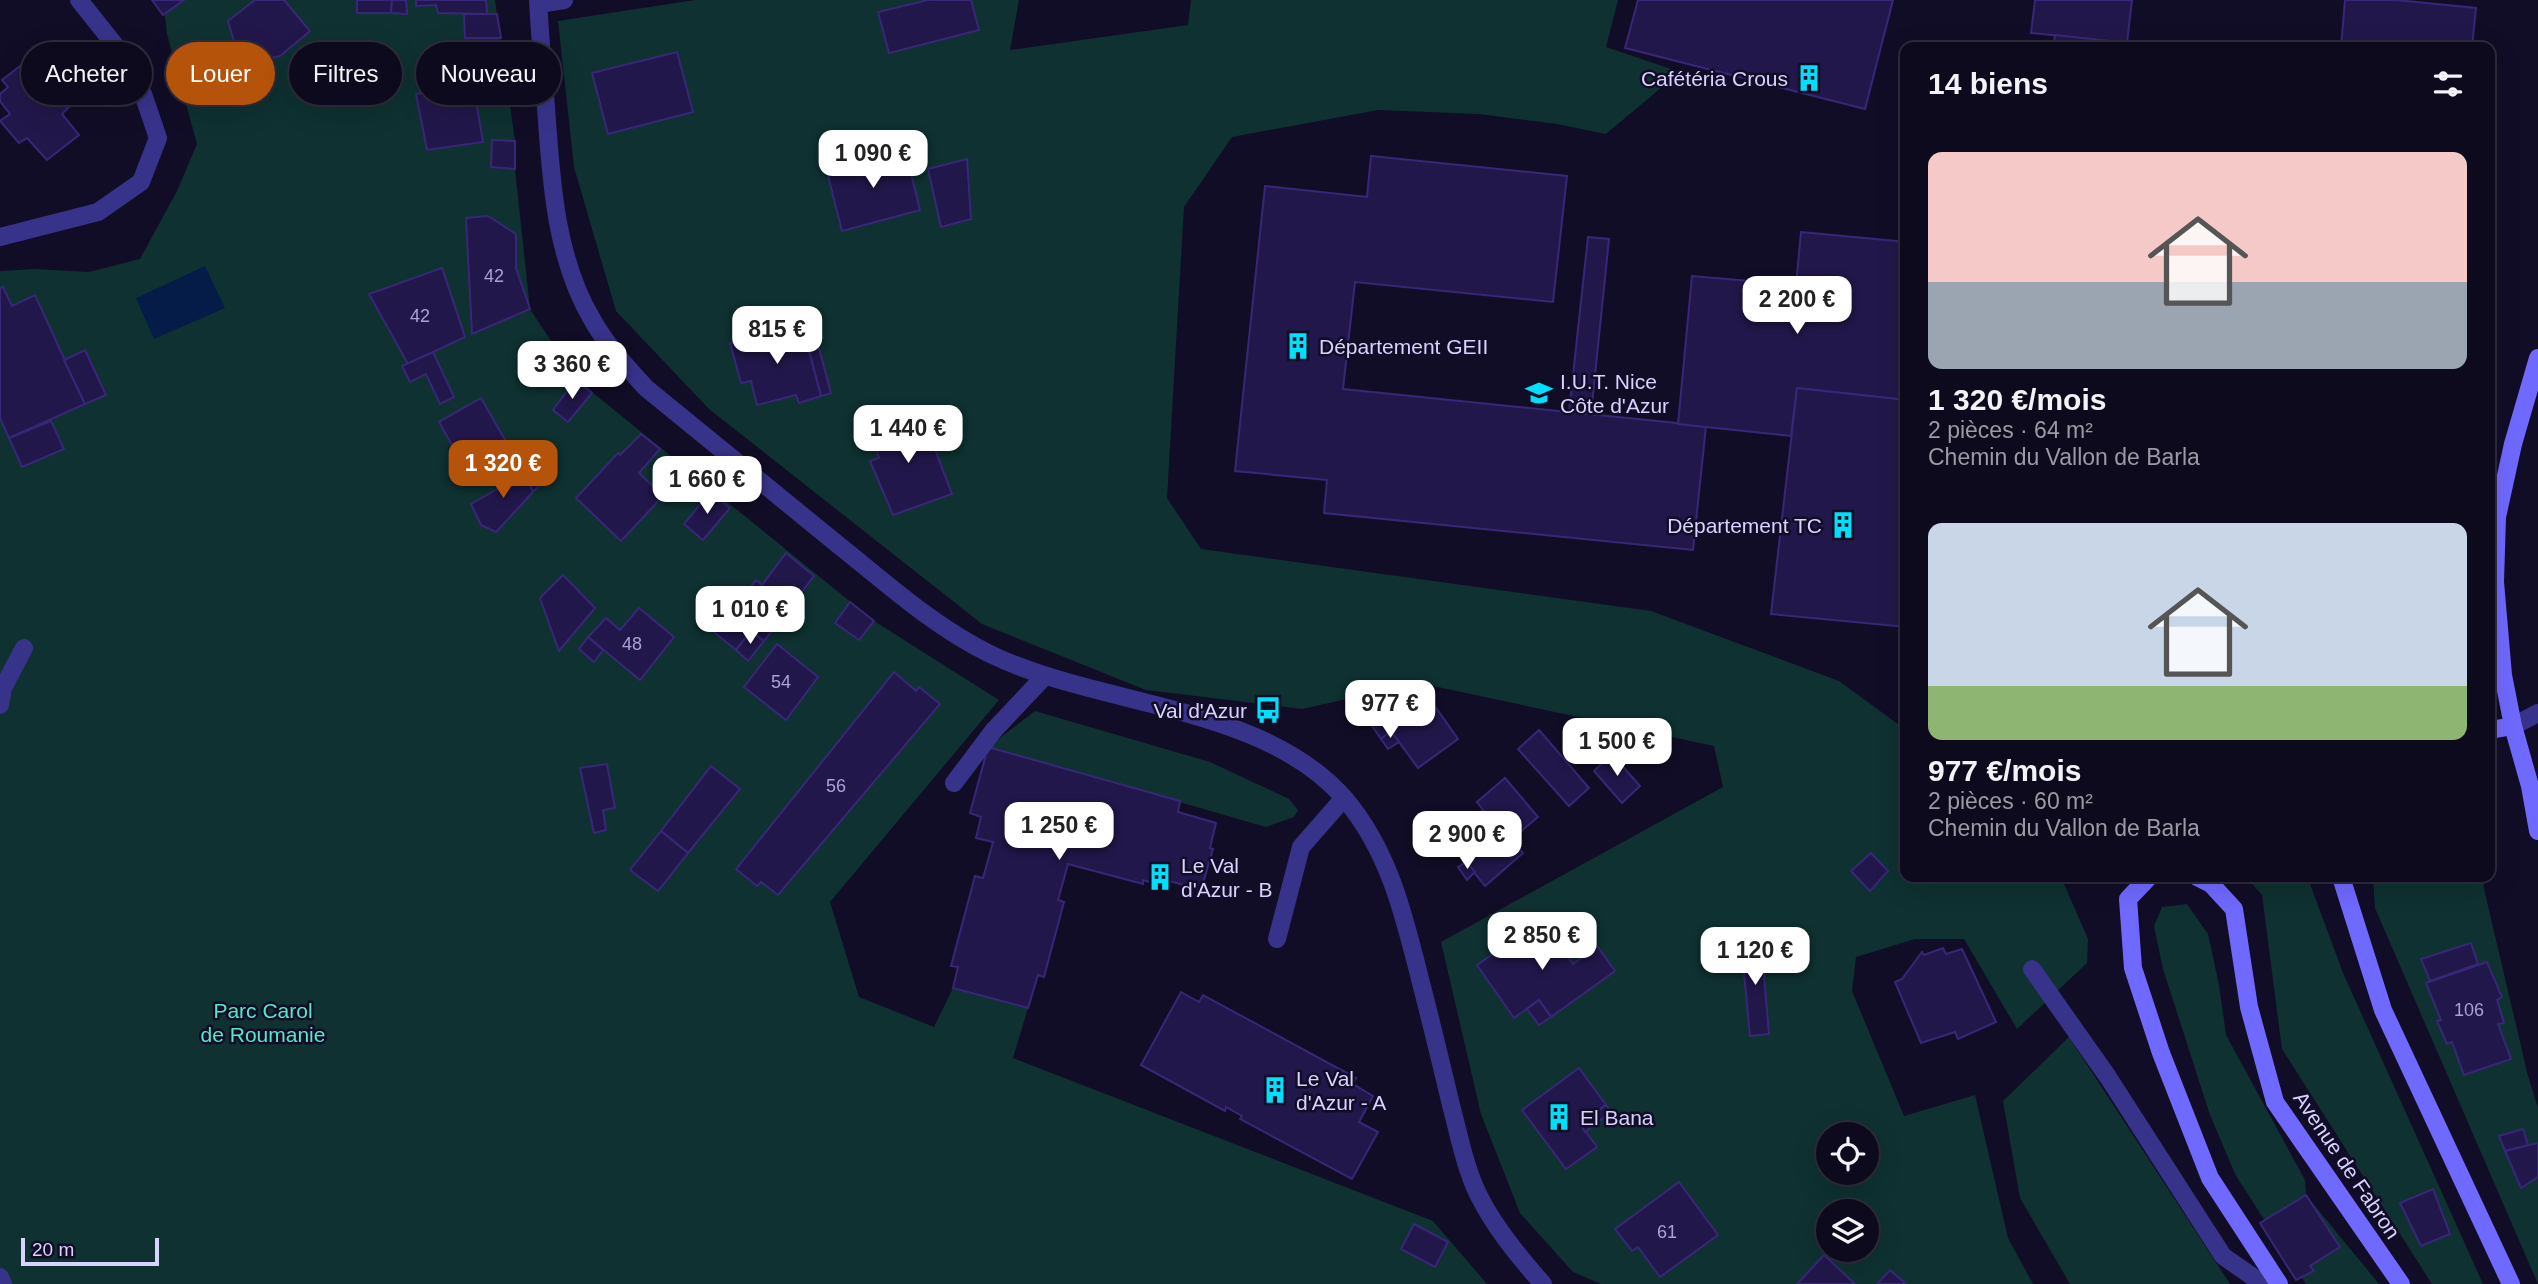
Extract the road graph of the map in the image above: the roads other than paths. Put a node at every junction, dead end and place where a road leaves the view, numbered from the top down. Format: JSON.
{"nodes":[{"id":1,"x":79,"y":0,"type":"edge"},
{"id":2,"x":564,"y":0,"type":"edge"},
{"id":3,"x":539,"y":2,"type":"edge"},
{"id":4,"x":0,"y":237,"type":"edge"},
{"id":5,"x":2538,"y":358,"type":"edge"},
{"id":6,"x":24,"y":648,"type":"dead end"},
{"id":7,"x":1044,"y":677,"type":"junction"},
{"id":8,"x":0,"y":705,"type":"edge"},
{"id":9,"x":2538,"y":713,"type":"edge"},
{"id":10,"x":2512,"y":726,"type":"junction"},
{"id":11,"x":2495,"y":729,"type":"edge"},
{"id":12,"x":954,"y":783,"type":"dead end"},
{"id":13,"x":1344,"y":798,"type":"junction"},
{"id":14,"x":2538,"y":831,"type":"edge"},
{"id":15,"x":2144,"y":882,"type":"edge"},
{"id":16,"x":2207,"y":882,"type":"edge"},
{"id":17,"x":2343,"y":882,"type":"edge"},
{"id":18,"x":1278,"y":939,"type":"dead end"},
{"id":19,"x":2032,"y":969,"type":"dead end"},
{"id":20,"x":0,"y":1276,"type":"edge"},
{"id":21,"x":3,"y":1284,"type":"edge"},
{"id":22,"x":1543,"y":1284,"type":"edge"},
{"id":23,"x":2263,"y":1284,"type":"edge"},
{"id":24,"x":2279,"y":1284,"type":"edge"},
{"id":25,"x":2401,"y":1284,"type":"edge"},
{"id":26,"x":2511,"y":1284,"type":"edge"}],
"edges":[{"from":1,"to":4,"type":"street"},
{"from":2,"to":3,"type":"street"},
{"from":3,"to":7,"type":"street"},
{"from":5,"to":10,"type":"street"},
{"from":6,"to":8,"type":"street"},
{"from":7,"to":12,"type":"street"},
{"from":7,"to":13,"type":"street"},
{"from":9,"to":10,"type":"street"},
{"from":10,"to":11,"type":"street"},
{"from":10,"to":14,"type":"street"},
{"from":13,"to":18,"type":"street"},
{"from":13,"to":22,"type":"street"},
{"from":15,"to":24,"type":"street"},
{"from":16,"to":25,"type":"street","name":"Avenue de Fabron"},
{"from":17,"to":26,"type":"street"},
{"from":19,"to":23,"type":"street"},
{"from":20,"to":21,"type":"street"}]}
